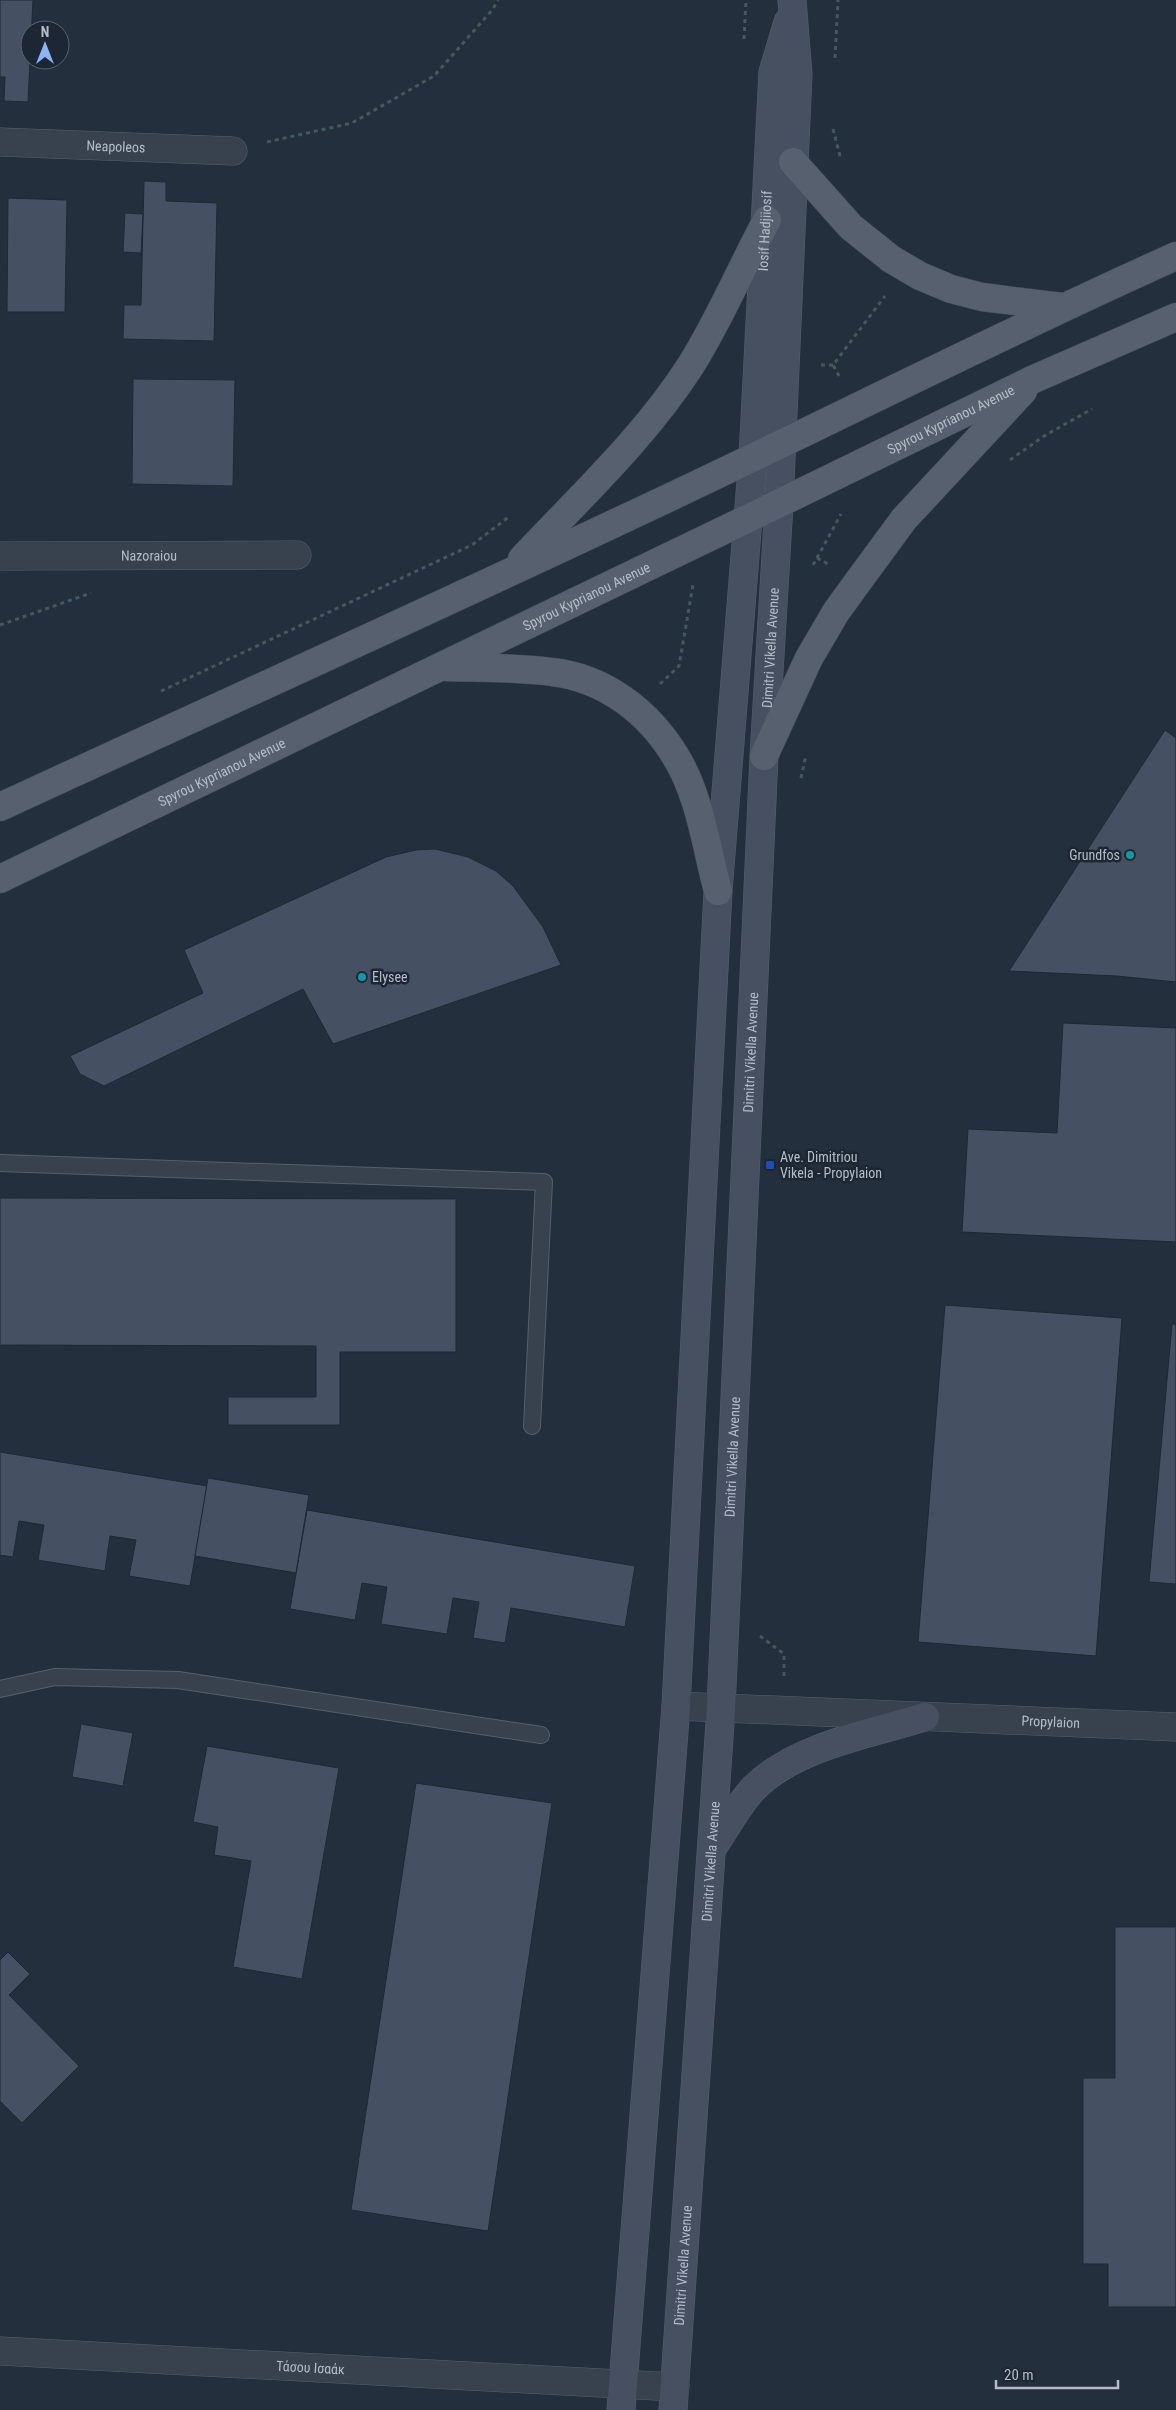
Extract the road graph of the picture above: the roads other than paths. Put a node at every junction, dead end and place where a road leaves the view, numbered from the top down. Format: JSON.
{"nodes":[{"id":1,"x":792,"y":4,"type":"edge"},
{"id":2,"x":0,"y":142,"type":"edge"},
{"id":3,"x":233,"y":151,"type":"road end"},
{"id":4,"x":792,"y":162,"type":"junction"},
{"id":5,"x":767,"y":220,"type":"junction"},
{"id":6,"x":1176,"y":256,"type":"edge"},
{"id":7,"x":1062,"y":307,"type":"junction"},
{"id":8,"x":1176,"y":317,"type":"edge"},
{"id":9,"x":1034,"y":379,"type":"junction"},
{"id":10,"x":782,"y":442,"type":"junction"},
{"id":11,"x":753,"y":457,"type":"junction"},
{"id":12,"x":779,"y":504,"type":"junction"},
{"id":13,"x":747,"y":519,"type":"junction"},
{"id":14,"x":297,"y":555,"type":"dead end"},
{"id":15,"x":0,"y":556,"type":"edge"},
{"id":16,"x":510,"y":571,"type":"junction"},
{"id":17,"x":441,"y":667,"type":"junction"},
{"id":18,"x":764,"y":756,"type":"junction"},
{"id":19,"x":0,"y":807,"type":"edge"},
{"id":20,"x":0,"y":879,"type":"edge"},
{"id":21,"x":718,"y":891,"type":"junction"},
{"id":22,"x":0,"y":1163,"type":"edge"},
{"id":23,"x":532,"y":1426,"type":"dead end"},
{"id":24,"x":0,"y":1689,"type":"edge"},
{"id":25,"x":676,"y":1706,"type":"junction"},
{"id":26,"x":721,"y":1708,"type":"junction"},
{"id":27,"x":925,"y":1717,"type":"junction"},
{"id":28,"x":1176,"y":1727,"type":"edge"},
{"id":29,"x":541,"y":1735,"type":"dead end"},
{"id":30,"x":713,"y":1847,"type":"junction"},
{"id":31,"x":0,"y":2351,"type":"edge"},
{"id":32,"x":622,"y":2397,"type":"edge"},
{"id":33,"x":674,"y":2399,"type":"edge"}],
"edges":[{"from":1,"to":4,"type":"main road","name":"Iosif Hadjiiosif"},
{"from":1,"to":5,"type":"main road","name":"Iosif Hadjiiosif"},
{"from":2,"to":3,"type":"street","name":"Neapoleos"},
{"from":4,"to":7,"type":"main road"},
{"from":4,"to":10,"type":"main road","name":"Iosif Hadjiiosif"},
{"from":5,"to":11,"type":"main road","name":"Iosif Hadjiiosif"},
{"from":5,"to":16,"type":"main road"},
{"from":6,"to":7,"type":"main road"},
{"from":7,"to":10,"type":"main road"},
{"from":8,"to":9,"type":"main road","name":"Spyrou Kyprianou Avenue"},
{"from":9,"to":12,"type":"main road","name":"Spyrou Kyprianou Avenue"},
{"from":9,"to":18,"type":"main road"},
{"from":10,"to":11,"type":"main road"},
{"from":10,"to":12,"type":"main road","name":"Iosif Hadjiiosif"},
{"from":11,"to":13,"type":"main road","name":"Iosif Hadjiiosif"},
{"from":11,"to":16,"type":"main road"},
{"from":12,"to":13,"type":"main road","name":"Spyrou Kyprianou Avenue"},
{"from":12,"to":18,"type":"main road","name":"Dimitri Vikella Avenue"},
{"from":13,"to":17,"type":"main road","name":"Spyrou Kyprianou Avenue"},
{"from":13,"to":21,"type":"main road"},
{"from":14,"to":15,"type":"street","name":"Nazoraiou"},
{"from":16,"to":19,"type":"main road"},
{"from":17,"to":20,"type":"main road","name":"Spyrou Kyprianou Avenue"},
{"from":17,"to":21,"type":"main road"},
{"from":18,"to":26,"type":"main road","name":"Dimitri Vikella Avenue"},
{"from":21,"to":25,"type":"main road"},
{"from":22,"to":23,"type":"lane"},
{"from":24,"to":29,"type":"lane"},
{"from":25,"to":26,"type":"street","name":"Propylaion"},
{"from":25,"to":32,"type":"main road"},
{"from":26,"to":27,"type":"street","name":"Propylaion"},
{"from":26,"to":30,"type":"main road","name":"Dimitri Vikella Avenue"},
{"from":27,"to":28,"type":"street","name":"Propylaion"},
{"from":27,"to":30,"type":"main road"},
{"from":30,"to":33,"type":"main road","name":"Dimitri Vikella Avenue"},
{"from":31,"to":32,"type":"street","name":"Τάσου Ισαάκ"},
{"from":32,"to":33,"type":"street","name":"Τάσου Ισαάκ"}]}
